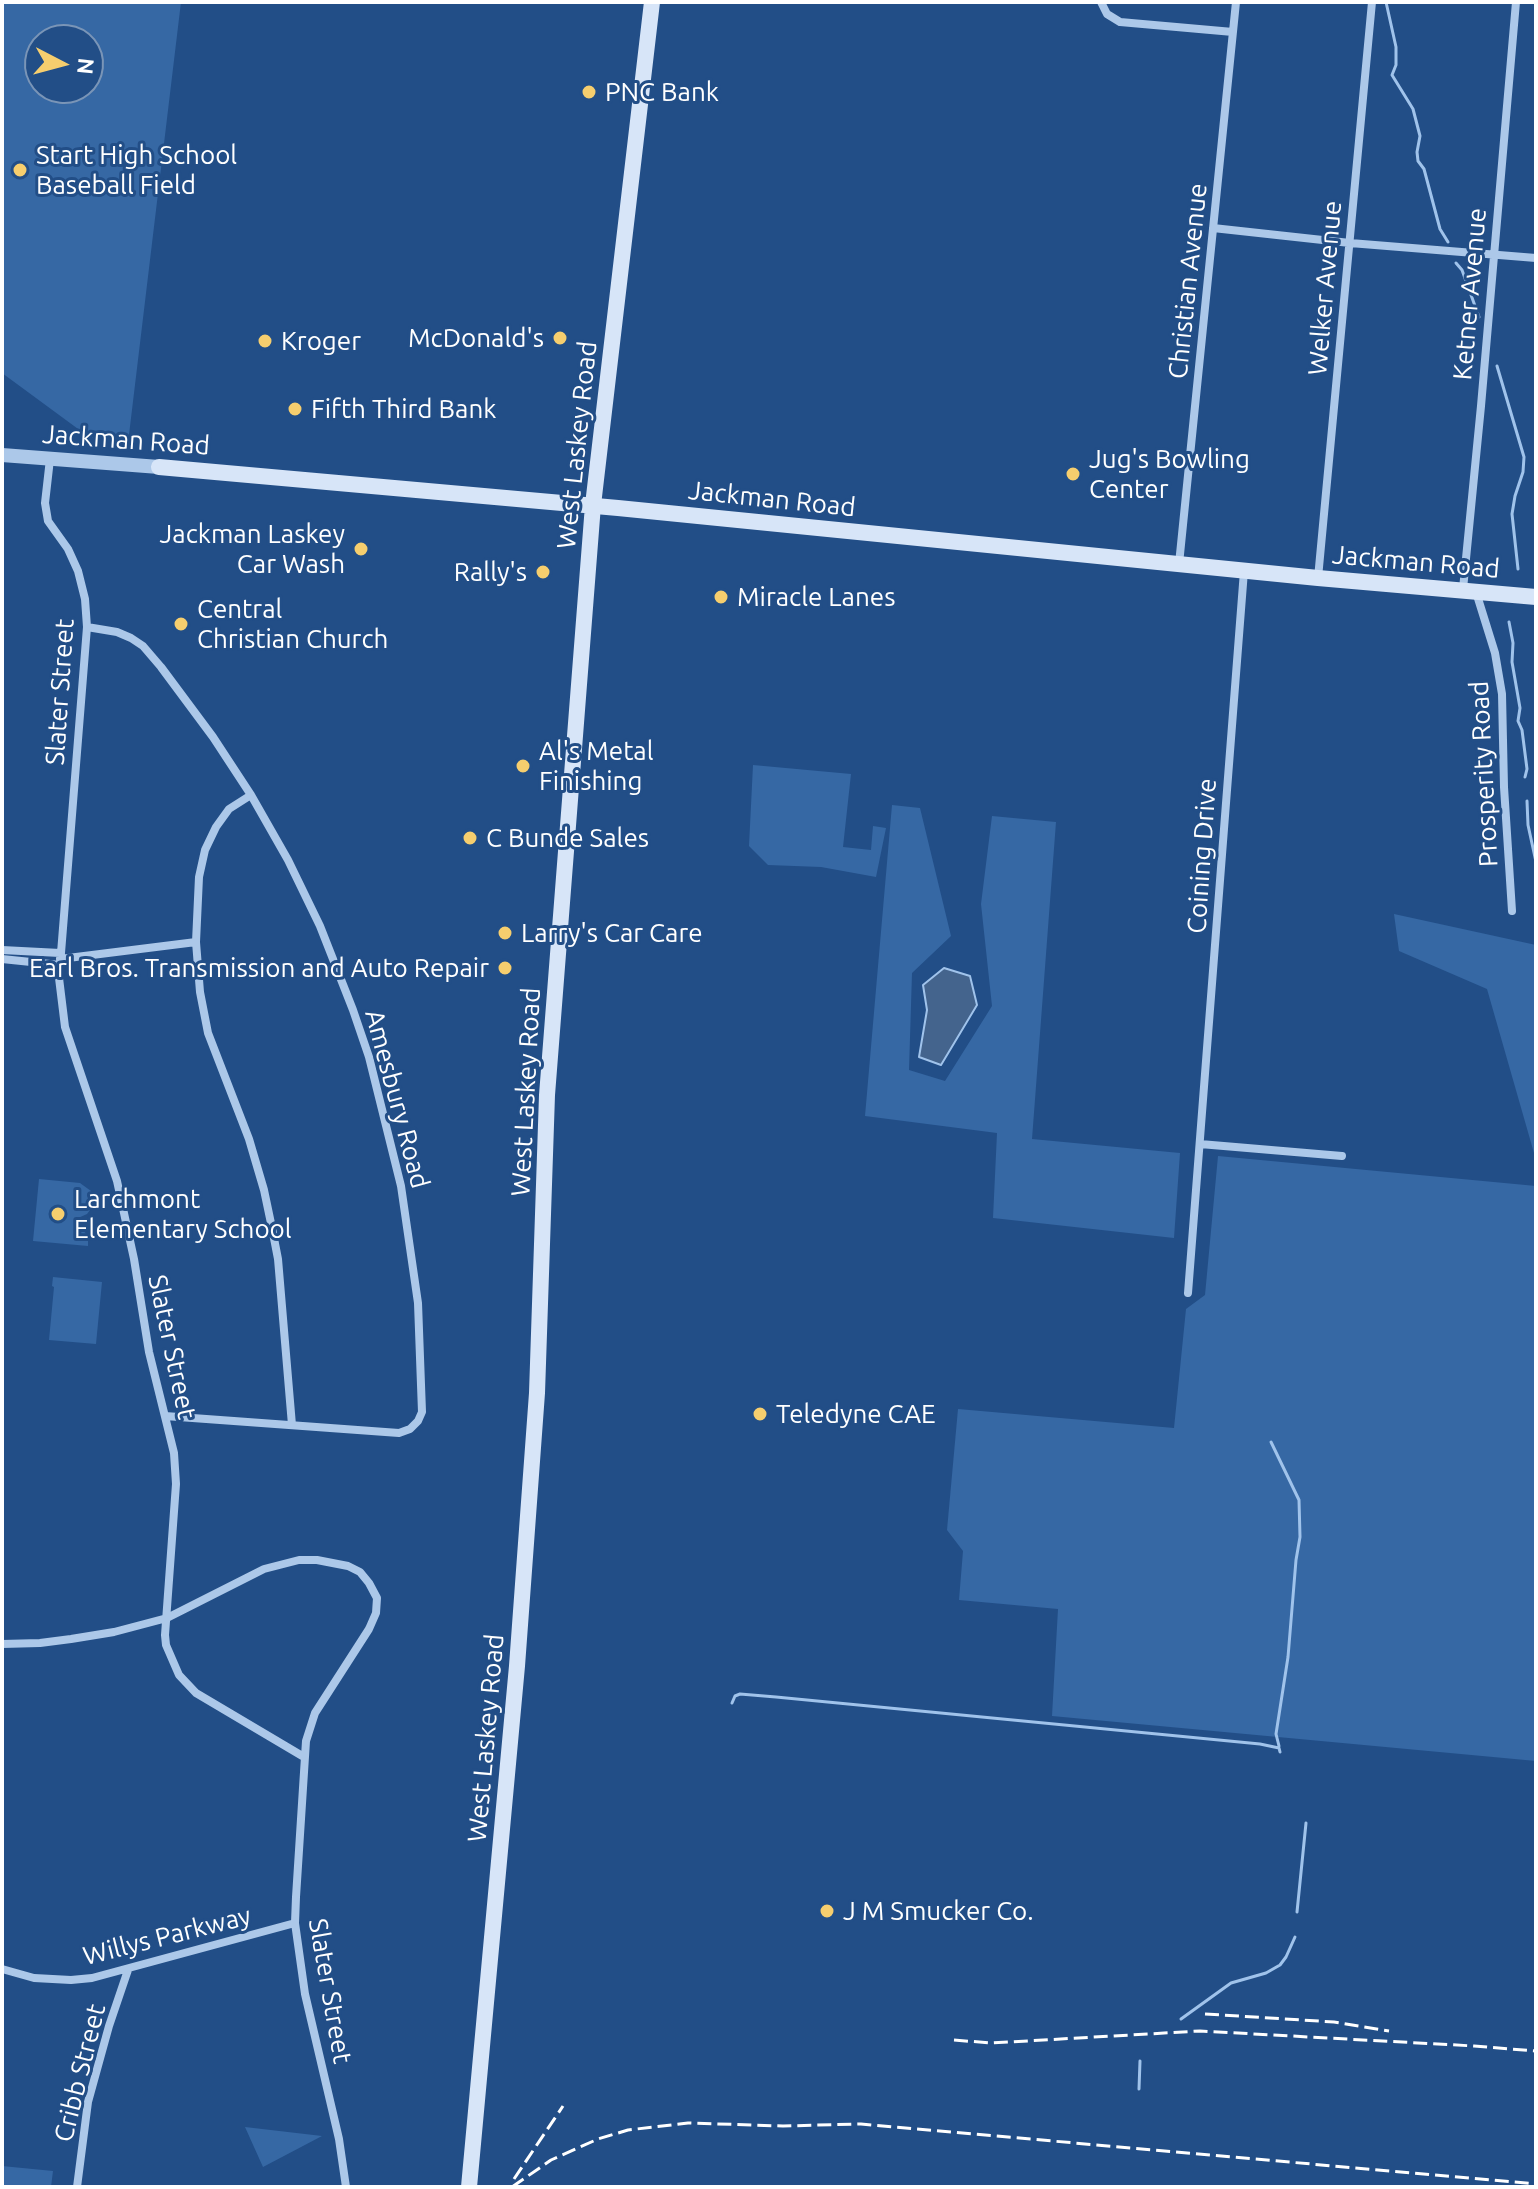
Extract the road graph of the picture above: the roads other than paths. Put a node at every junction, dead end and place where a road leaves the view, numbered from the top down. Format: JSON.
{"nodes":[{"id":1,"x":652,"y":2,"type":"edge"},
{"id":2,"x":1101,"y":2,"type":"edge"},
{"id":3,"x":1236,"y":2,"type":"edge"},
{"id":4,"x":1372,"y":2,"type":"edge"},
{"id":5,"x":1516,"y":2,"type":"edge"},
{"id":6,"x":1233,"y":32,"type":"junction"},
{"id":7,"x":1213,"y":228,"type":"junction"},
{"id":8,"x":1350,"y":243,"type":"junction"},
{"id":9,"x":1493,"y":254,"type":"junction"},
{"id":10,"x":1536,"y":258,"type":"edge"},
{"id":11,"x":2,"y":455,"type":"edge"},
{"id":12,"x":50,"y":459,"type":"junction"},
{"id":13,"x":159,"y":467,"type":"joint"},
{"id":14,"x":593,"y":505,"type":"junction"},
{"id":15,"x":1179,"y":564,"type":"junction"},
{"id":16,"x":1244,"y":570,"type":"junction"},
{"id":17,"x":1318,"y":578,"type":"junction"},
{"id":18,"x":1469,"y":590,"type":"junction"},
{"id":19,"x":1536,"y":597,"type":"edge"},
{"id":20,"x":87,"y":627,"type":"junction"},
{"id":21,"x":251,"y":795,"type":"junction"},
{"id":22,"x":1512,"y":911,"type":"dead end"},
{"id":23,"x":196,"y":942,"type":"junction"},
{"id":24,"x":2,"y":950,"type":"edge"},
{"id":25,"x":2,"y":959,"type":"edge"},
{"id":26,"x":60,"y":959,"type":"junction"},
{"id":27,"x":1200,"y":1144,"type":"junction"},
{"id":28,"x":1342,"y":1156,"type":"dead end"},
{"id":29,"x":1188,"y":1293,"type":"dead end"},
{"id":30,"x":165,"y":1416,"type":"junction"},
{"id":31,"x":292,"y":1425,"type":"junction"},
{"id":32,"x":167,"y":1618,"type":"junction"},
{"id":33,"x":2,"y":1644,"type":"edge"},
{"id":34,"x":304,"y":1757,"type":"junction"},
{"id":35,"x":295,"y":1923,"type":"junction"},
{"id":36,"x":2,"y":1969,"type":"edge"},
{"id":37,"x":128,"y":1970,"type":"junction"},
{"id":38,"x":77,"y":2187,"type":"edge"},
{"id":39,"x":346,"y":2187,"type":"edge"},
{"id":40,"x":469,"y":2187,"type":"edge"}],
"edges":[{"from":1,"to":14,"type":"main road","name":"West Laskey Road"},
{"from":2,"to":6,"type":"street"},
{"from":3,"to":6,"type":"street","name":"Christian Avenue"},
{"from":4,"to":8,"type":"street","name":"Welker Avenue"},
{"from":5,"to":9,"type":"street","name":"Ketner Avenue"},
{"from":6,"to":7,"type":"street","name":"Christian Avenue"},
{"from":7,"to":8,"type":"street"},
{"from":7,"to":15,"type":"street","name":"Christian Avenue"},
{"from":8,"to":9,"type":"street"},
{"from":8,"to":17,"type":"street","name":"Welker Avenue"},
{"from":9,"to":10,"type":"street"},
{"from":9,"to":18,"type":"street","name":"Ketner Avenue"},
{"from":11,"to":12,"type":"street","name":"Jackman Road"},
{"from":12,"to":13,"type":"street","name":"Jackman Road"},
{"from":12,"to":20,"type":"street","name":"Slater Street"},
{"from":13,"to":14,"type":"main road","name":"Jackman Road"},
{"from":14,"to":15,"type":"main road","name":"Jackman Road"},
{"from":14,"to":40,"type":"main road","name":"West Laskey Road"},
{"from":15,"to":16,"type":"main road","name":"Jackman Road"},
{"from":16,"to":17,"type":"main road","name":"Jackman Road"},
{"from":16,"to":27,"type":"street","name":"Coining Drive"},
{"from":17,"to":18,"type":"main road","name":"Jackman Road"},
{"from":18,"to":19,"type":"main road","name":"Jackman Road"},
{"from":18,"to":22,"type":"street","name":"Prosperity Road"},
{"from":20,"to":21,"type":"street","name":"Amesbury Road"},
{"from":20,"to":26,"type":"street","name":"Slater Street"},
{"from":21,"to":23,"type":"street"},
{"from":21,"to":31,"type":"street","name":"Amesbury Road"},
{"from":23,"to":26,"type":"street"},
{"from":23,"to":31,"type":"street"},
{"from":24,"to":26,"type":"street"},
{"from":25,"to":26,"type":"street"},
{"from":26,"to":30,"type":"street","name":"Slater Street"},
{"from":27,"to":28,"type":"street"},
{"from":27,"to":29,"type":"street","name":"Coining Drive"},
{"from":30,"to":31,"type":"street","name":"Amesbury Road"},
{"from":30,"to":32,"type":"street","name":"Slater Street"},
{"from":32,"to":33,"type":"street"},
{"from":32,"to":34,"type":"street","name":"Slater Street"},
{"from":32,"to":34,"type":"street"},
{"from":34,"to":35,"type":"street","name":"Slater Street"},
{"from":35,"to":37,"type":"street","name":"Willys Parkway"},
{"from":35,"to":39,"type":"street","name":"Slater Street"},
{"from":36,"to":37,"type":"street","name":"Willys Parkway"},
{"from":37,"to":38,"type":"street","name":"Cribb Street"}]}
